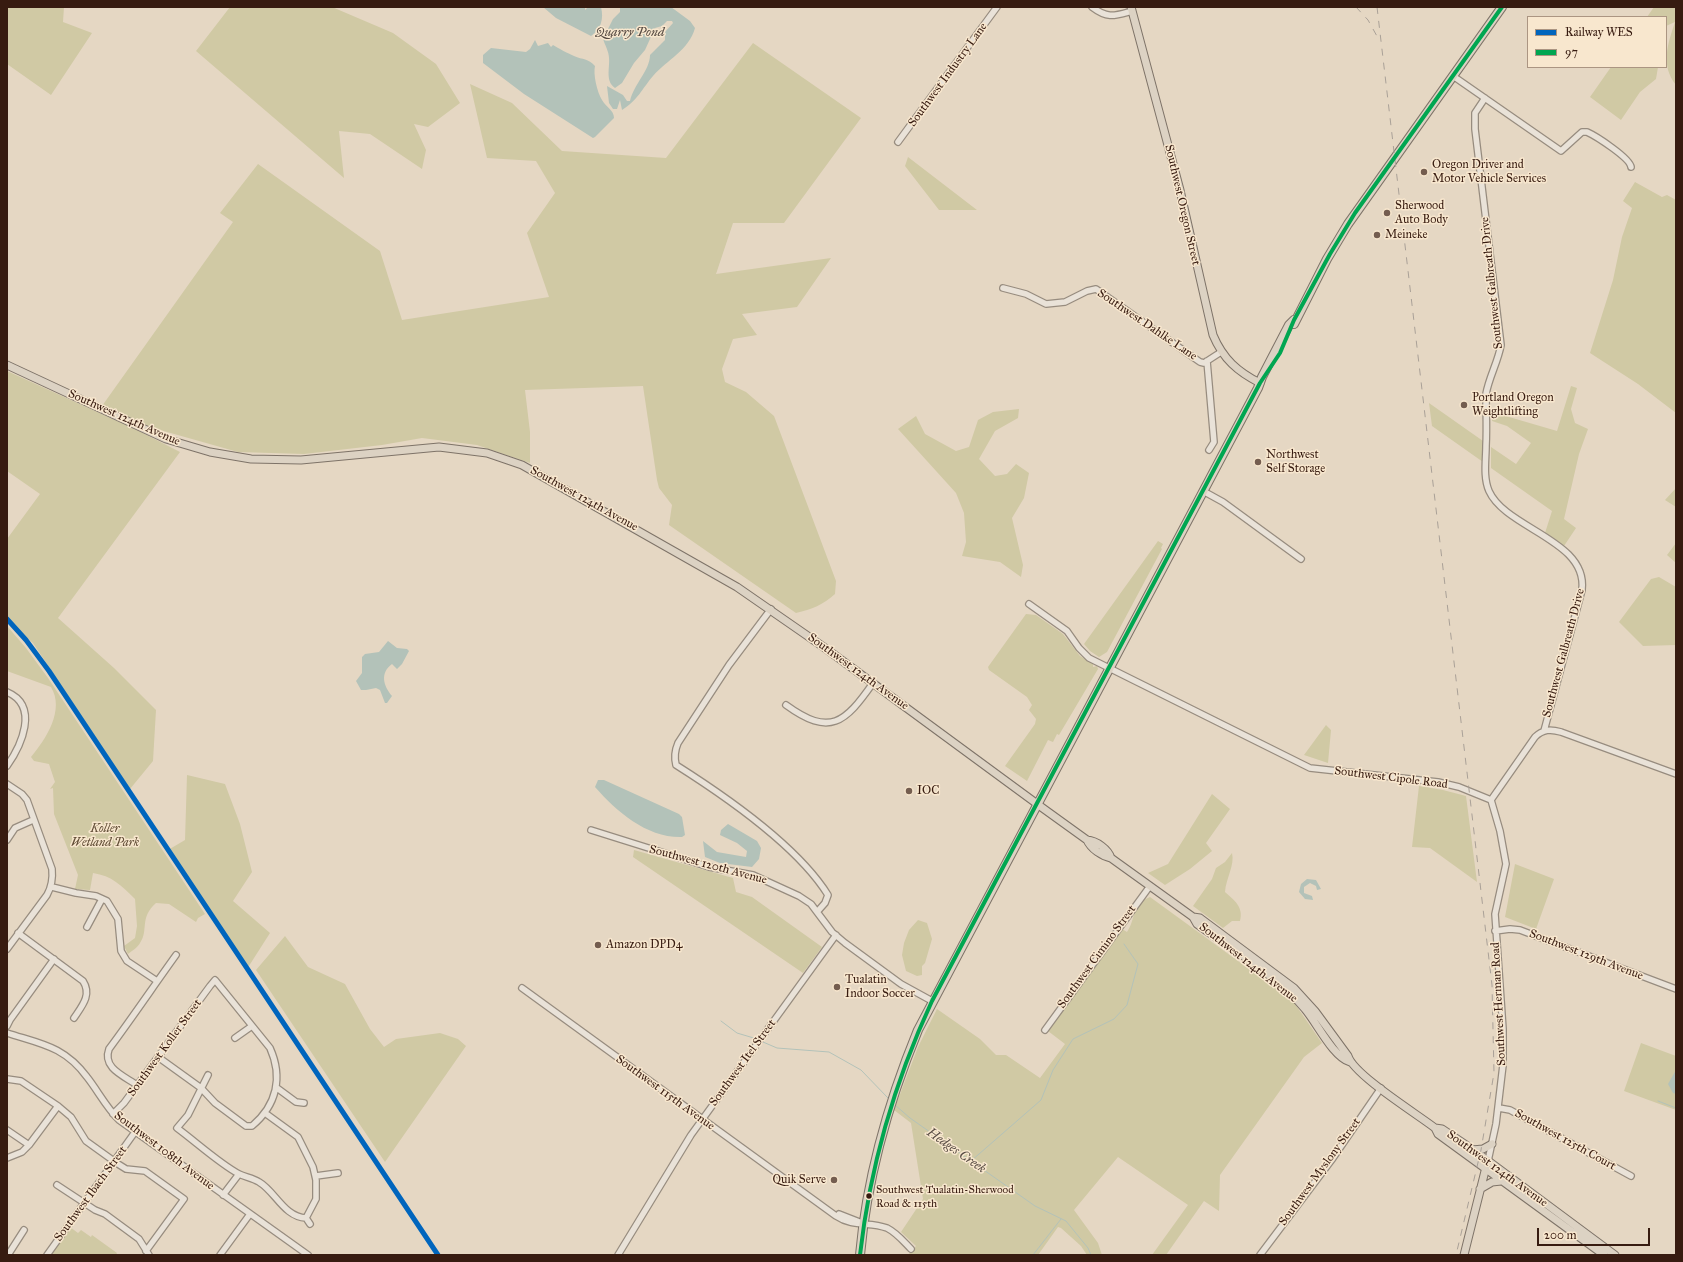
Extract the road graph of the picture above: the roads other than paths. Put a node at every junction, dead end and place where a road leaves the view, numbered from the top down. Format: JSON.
{"nodes":[{"id":1,"x":997,"y":7,"type":"edge"},
{"id":2,"x":1092,"y":7,"type":"edge"},
{"id":3,"x":1502,"y":7,"type":"edge"},
{"id":4,"x":1131,"y":9,"type":"edge"},
{"id":5,"x":1453,"y":76,"type":"junction"},
{"id":6,"x":1485,"y":98,"type":"junction"},
{"id":7,"x":898,"y":142,"type":"dead end"},
{"id":8,"x":1631,"y":167,"type":"dead end"},
{"id":9,"x":1003,"y":288,"type":"dead end"},
{"id":10,"x":1221,"y":352,"type":"junction"},
{"id":11,"x":1207,"y":361,"type":"junction"},
{"id":12,"x":7,"y":365,"type":"edge"},
{"id":13,"x":1260,"y":383,"type":"junction"},
{"id":14,"x":1209,"y":450,"type":"dead end"},
{"id":15,"x":1203,"y":491,"type":"junction"},
{"id":16,"x":1301,"y":559,"type":"dead end"},
{"id":17,"x":1029,"y":604,"type":"dead end"},
{"id":18,"x":771,"y":609,"type":"junction"},
{"id":19,"x":1109,"y":668,"type":"junction"},
{"id":20,"x":873,"y":683,"type":"junction"},
{"id":21,"x":7,"y":692,"type":"edge"},
{"id":22,"x":786,"y":705,"type":"dead end"},
{"id":23,"x":1544,"y":731,"type":"junction"},
{"id":24,"x":7,"y":766,"type":"edge"},
{"id":25,"x":1676,"y":774,"type":"edge"},
{"id":26,"x":7,"y":784,"type":"edge"},
{"id":27,"x":1491,"y":800,"type":"junction"},
{"id":28,"x":1036,"y":804,"type":"junction"},
{"id":29,"x":33,"y":820,"type":"junction"},
{"id":30,"x":591,"y":830,"type":"dead end"},
{"id":31,"x":7,"y":840,"type":"edge"},
{"id":32,"x":1150,"y":886,"type":"junction"},
{"id":33,"x":52,"y":887,"type":"junction"},
{"id":34,"x":102,"y":899,"type":"junction"},
{"id":35,"x":817,"y":912,"type":"junction"},
{"id":36,"x":87,"y":927,"type":"dead end"},
{"id":37,"x":1495,"y":931,"type":"junction"},
{"id":38,"x":18,"y":934,"type":"junction"},
{"id":39,"x":836,"y":935,"type":"junction"},
{"id":40,"x":7,"y":949,"type":"edge"},
{"id":41,"x":176,"y":955,"type":"dead end"},
{"id":42,"x":54,"y":959,"type":"junction"},
{"id":43,"x":157,"y":981,"type":"junction"},
{"id":44,"x":522,"y":988,"type":"dead end"},
{"id":45,"x":1676,"y":989,"type":"edge"},
{"id":46,"x":932,"y":1001,"type":"junction"},
{"id":47,"x":74,"y":1018,"type":"dead end"},
{"id":48,"x":7,"y":1026,"type":"edge"},
{"id":49,"x":252,"y":1026,"type":"junction"},
{"id":50,"x":1045,"y":1030,"type":"dead end"},
{"id":51,"x":7,"y":1033,"type":"edge"},
{"id":52,"x":235,"y":1038,"type":"dead end"},
{"id":53,"x":158,"y":1057,"type":"junction"},
{"id":54,"x":208,"y":1075,"type":"dead end"},
{"id":55,"x":7,"y":1079,"type":"edge"},
{"id":56,"x":137,"y":1085,"type":"junction"},
{"id":57,"x":201,"y":1088,"type":"junction"},
{"id":58,"x":276,"y":1088,"type":"junction"},
{"id":59,"x":1381,"y":1088,"type":"junction"},
{"id":60,"x":304,"y":1103,"type":"dead end"},
{"id":61,"x":58,"y":1106,"type":"junction"},
{"id":62,"x":1499,"y":1108,"type":"junction"},
{"id":63,"x":265,"y":1113,"type":"junction"},
{"id":64,"x":113,"y":1114,"type":"junction"},
{"id":65,"x":702,"y":1120,"type":"junction"},
{"id":66,"x":1436,"y":1128,"type":"junction"},
{"id":67,"x":7,"y":1130,"type":"edge"},
{"id":68,"x":135,"y":1132,"type":"junction"},
{"id":69,"x":1492,"y":1144,"type":"junction"},
{"id":70,"x":29,"y":1145,"type":"junction"},
{"id":71,"x":1472,"y":1150,"type":"junction"},
{"id":72,"x":7,"y":1158,"type":"edge"},
{"id":73,"x":114,"y":1161,"type":"junction"},
{"id":74,"x":1488,"y":1161,"type":"junction"},
{"id":75,"x":1485,"y":1170,"type":"junction"},
{"id":76,"x":338,"y":1173,"type":"dead end"},
{"id":77,"x":239,"y":1174,"type":"junction"},
{"id":78,"x":316,"y":1176,"type":"junction"},
{"id":79,"x":1631,"y":1176,"type":"dead end"},
{"id":80,"x":1502,"y":1181,"type":"junction"},
{"id":81,"x":57,"y":1185,"type":"dead end"},
{"id":82,"x":1480,"y":1189,"type":"junction"},
{"id":83,"x":223,"y":1195,"type":"junction"},
{"id":84,"x":84,"y":1202,"type":"junction"},
{"id":85,"x":250,"y":1214,"type":"junction"},
{"id":86,"x":306,"y":1218,"type":"junction"},
{"id":87,"x":310,"y":1224,"type":"dead end"},
{"id":88,"x":862,"y":1224,"type":"junction"},
{"id":89,"x":24,"y":1230,"type":"dead end"},
{"id":90,"x":911,"y":1249,"type":"dead end"},
{"id":91,"x":147,"y":1253,"type":"edge"},
{"id":92,"x":8,"y":1255,"type":"edge"},
{"id":93,"x":47,"y":1255,"type":"edge"},
{"id":94,"x":220,"y":1255,"type":"edge"},
{"id":95,"x":308,"y":1255,"type":"edge"},
{"id":96,"x":618,"y":1255,"type":"edge"},
{"id":97,"x":860,"y":1255,"type":"edge"},
{"id":98,"x":1260,"y":1255,"type":"edge"},
{"id":99,"x":1464,"y":1255,"type":"edge"},
{"id":100,"x":1604,"y":1255,"type":"edge"},
{"id":101,"x":1615,"y":1255,"type":"edge"}],
"edges":[{"from":1,"to":7,"type":"street","name":"Southwest Industry Lane"},
{"from":2,"to":4,"type":"street"},
{"from":3,"to":5,"type":"highway"},
{"from":4,"to":10,"type":"main road","name":"Southwest Oregon Street"},
{"from":5,"to":6,"type":"street"},
{"from":5,"to":13,"type":"highway"},
{"from":6,"to":8,"type":"street"},
{"from":6,"to":23,"type":"street","name":"Southwest Galbreath Drive"},
{"from":9,"to":11,"type":"street","name":"Southwest Dahlke Lane"},
{"from":10,"to":11,"type":"street","name":"Southwest Dahlke Lane"},
{"from":10,"to":13,"type":"main road","name":"Southwest Oregon Street"},
{"from":11,"to":14,"type":"street"},
{"from":12,"to":18,"type":"main road","name":"Southwest 124th Avenue"},
{"from":13,"to":15,"type":"highway"},
{"from":15,"to":16,"type":"street"},
{"from":15,"to":19,"type":"highway"},
{"from":17,"to":19,"type":"street","name":"Southwest Cipole Road"},
{"from":18,"to":20,"type":"main road","name":"Southwest 124th Avenue"},
{"from":18,"to":35,"type":"street"},
{"from":19,"to":27,"type":"street","name":"Southwest Cipole Road"},
{"from":19,"to":28,"type":"highway"},
{"from":20,"to":22,"type":"street"},
{"from":20,"to":28,"type":"main road","name":"Southwest 124th Avenue"},
{"from":21,"to":24,"type":"street"},
{"from":23,"to":25,"type":"street"},
{"from":23,"to":27,"type":"street"},
{"from":26,"to":29,"type":"street"},
{"from":27,"to":37,"type":"street","name":"Southwest Herman Road"},
{"from":28,"to":32,"type":"main road","name":"Southwest 124th Avenue"},
{"from":28,"to":46,"type":"highway"},
{"from":29,"to":31,"type":"street"},
{"from":29,"to":33,"type":"street"},
{"from":30,"to":35,"type":"street","name":"Southwest 120th Avenue"},
{"from":32,"to":50,"type":"street","name":"Southwest Cimino Street"},
{"from":32,"to":59,"type":"main road","name":"Southwest 124th Avenue"},
{"from":33,"to":34,"type":"street"},
{"from":33,"to":38,"type":"street"},
{"from":34,"to":36,"type":"street"},
{"from":34,"to":43,"type":"street"},
{"from":35,"to":39,"type":"street","name":"Southwest 120th Avenue"},
{"from":37,"to":45,"type":"street","name":"Southwest 129th Avenue"},
{"from":37,"to":62,"type":"street","name":"Southwest Herman Road"},
{"from":38,"to":40,"type":"street"},
{"from":38,"to":42,"type":"street"},
{"from":39,"to":46,"type":"street","name":"Southwest 120th Avenue"},
{"from":39,"to":65,"type":"street","name":"Southwest Itel Street"},
{"from":41,"to":43,"type":"street"},
{"from":42,"to":47,"type":"street"},
{"from":42,"to":48,"type":"street"},
{"from":43,"to":56,"type":"street"},
{"from":44,"to":65,"type":"street","name":"Southwest 115th Avenue"},
{"from":46,"to":88,"type":"highway"},
{"from":49,"to":52,"type":"street"},
{"from":49,"to":53,"type":"street","name":"Southwest Koller Street"},
{"from":49,"to":58,"type":"street"},
{"from":51,"to":64,"type":"street","name":"Southwest 108th Avenue"},
{"from":53,"to":56,"type":"street","name":"Southwest Koller Street"},
{"from":53,"to":57,"type":"street"},
{"from":54,"to":57,"type":"street"},
{"from":55,"to":61,"type":"street"},
{"from":56,"to":64,"type":"street","name":"Southwest Koller Street"},
{"from":57,"to":63,"type":"street"},
{"from":57,"to":77,"type":"street"},
{"from":58,"to":60,"type":"street"},
{"from":58,"to":63,"type":"street"},
{"from":59,"to":66,"type":"main road","name":"Southwest 124th Avenue"},
{"from":59,"to":98,"type":"street","name":"Southwest Myslony Street"},
{"from":61,"to":70,"type":"street"},
{"from":61,"to":73,"type":"street"},
{"from":62,"to":69,"type":"street","name":"Southwest Herman Road"},
{"from":62,"to":79,"type":"street","name":"Southwest 125th Court"},
{"from":63,"to":78,"type":"street"},
{"from":64,"to":68,"type":"street","name":"Southwest 108th Avenue"},
{"from":65,"to":88,"type":"street","name":"Southwest 115th Avenue"},
{"from":65,"to":96,"type":"street","name":"Southwest Itel Street"},
{"from":66,"to":71,"type":"main road","name":"Southwest 124th Avenue"},
{"from":66,"to":75,"type":"main road","name":"Southwest 124th Avenue"},
{"from":67,"to":70,"type":"street"},
{"from":68,"to":73,"type":"street","name":"Southwest Ibach Street"},
{"from":68,"to":83,"type":"street","name":"Southwest 108th Avenue"},
{"from":69,"to":71,"type":"main road"},
{"from":69,"to":74,"type":"street","name":"Southwest Herman Road"},
{"from":70,"to":72,"type":"street"},
{"from":71,"to":74,"type":"main road","name":"Southwest 124th Avenue"},
{"from":73,"to":84,"type":"street","name":"Southwest Ibach Street"},
{"from":73,"to":91,"type":"street"},
{"from":74,"to":75,"type":"main road","name":"Southwest Herman Road"},
{"from":74,"to":101,"type":"main road","name":"Southwest 124th Avenue"},
{"from":75,"to":80,"type":"main road","name":"Southwest 124th Avenue"},
{"from":75,"to":82,"type":"main road","name":"Southwest Herman Road"},
{"from":76,"to":78,"type":"street"},
{"from":77,"to":83,"type":"street"},
{"from":77,"to":86,"type":"street"},
{"from":78,"to":86,"type":"street"},
{"from":80,"to":82,"type":"main road"},
{"from":80,"to":100,"type":"main road","name":"Southwest 124th Avenue"},
{"from":81,"to":84,"type":"street"},
{"from":82,"to":99,"type":"main road","name":"Southwest Herman Road"},
{"from":83,"to":85,"type":"street","name":"Southwest 108th Avenue"},
{"from":84,"to":91,"type":"street"},
{"from":84,"to":93,"type":"street","name":"Southwest Ibach Street"},
{"from":85,"to":94,"type":"street"},
{"from":85,"to":95,"type":"street","name":"Southwest 108th Avenue"},
{"from":86,"to":87,"type":"street"},
{"from":88,"to":90,"type":"street","name":"Southwest 115th Avenue"},
{"from":88,"to":97,"type":"highway"},
{"from":89,"to":92,"type":"street"}]}
